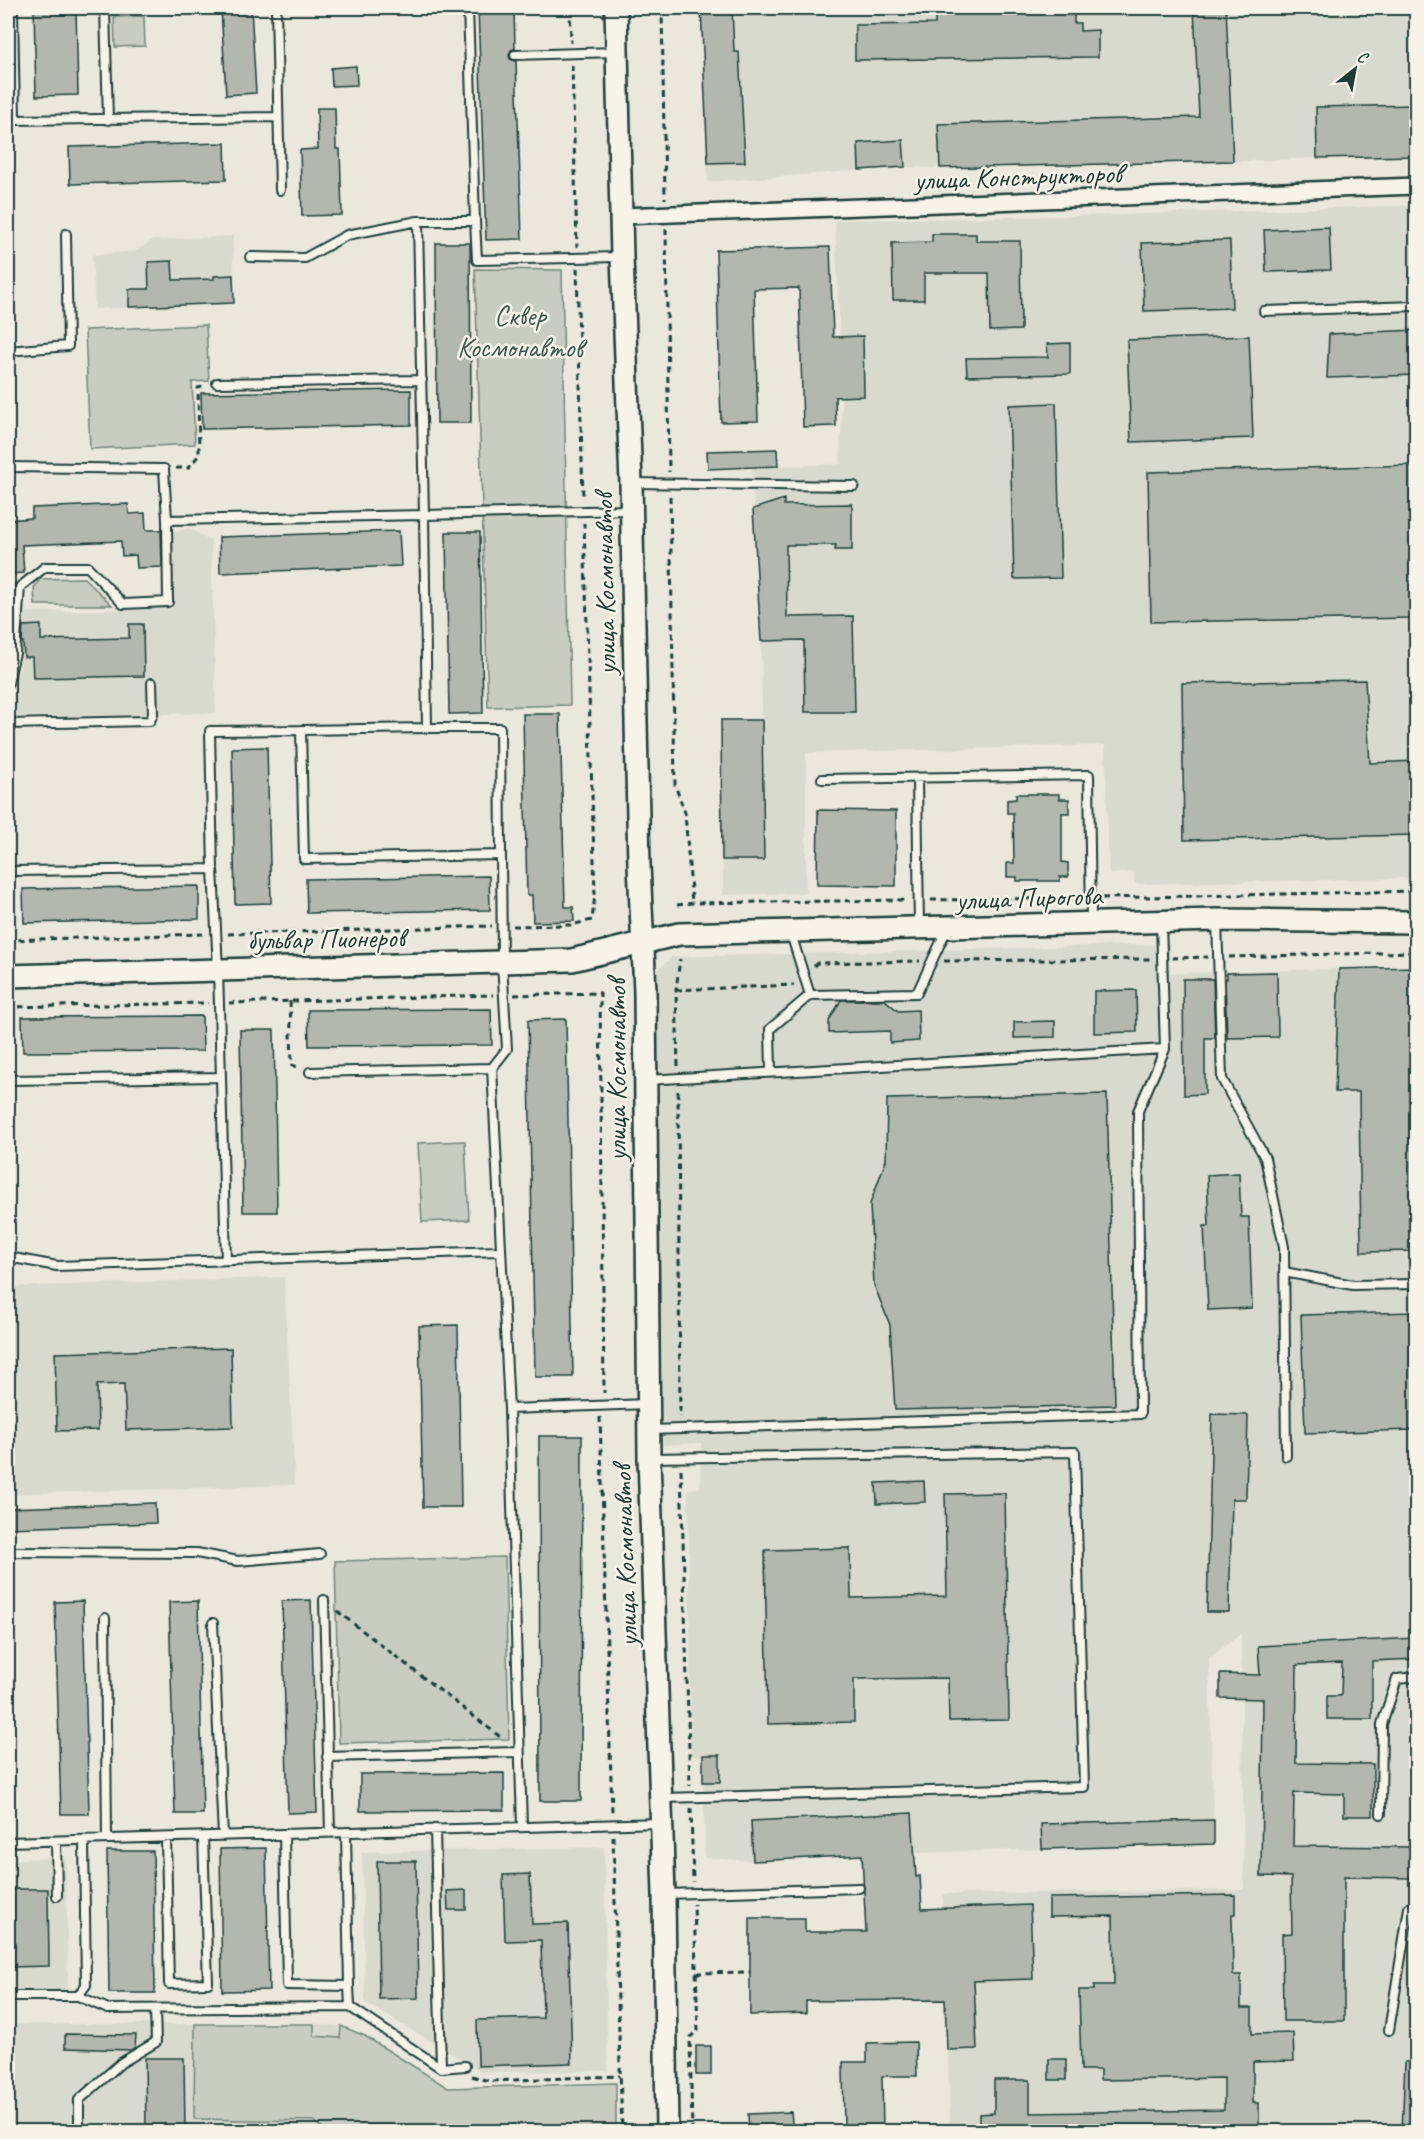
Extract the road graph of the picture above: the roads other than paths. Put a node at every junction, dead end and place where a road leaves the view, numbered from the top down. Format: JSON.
{"nodes":[{"id":1,"x":13,"y":8,"type":"edge"},
{"id":2,"x":105,"y":8,"type":"edge"},
{"id":3,"x":276,"y":8,"type":"edge"},
{"id":4,"x":468,"y":8,"type":"edge"},
{"id":5,"x":616,"y":8,"type":"edge"},
{"id":6,"x":616,"y":51,"type":"junction"},
{"id":7,"x":515,"y":55,"type":"dead end"},
{"id":8,"x":469,"y":57,"type":"junction"},
{"id":9,"x":480,"y":57,"type":"dead end"},
{"id":10,"x":278,"y":117,"type":"junction"},
{"id":11,"x":11,"y":120,"type":"edge"},
{"id":12,"x":108,"y":120,"type":"junction"},
{"id":13,"x":1416,"y":186,"type":"edge"},
{"id":14,"x":280,"y":190,"type":"dead end"},
{"id":15,"x":621,"y":216,"type":"junction"},
{"id":16,"x":418,"y":221,"type":"junction"},
{"id":17,"x":475,"y":221,"type":"junction"},
{"id":18,"x":66,"y":234,"type":"dead end"},
{"id":19,"x":250,"y":257,"type":"dead end"},
{"id":20,"x":622,"y":257,"type":"junction"},
{"id":21,"x":1416,"y":306,"type":"edge"},
{"id":22,"x":1264,"y":311,"type":"dead end"},
{"id":23,"x":8,"y":351,"type":"edge"},
{"id":24,"x":422,"y":380,"type":"junction"},
{"id":25,"x":217,"y":383,"type":"road end"},
{"id":26,"x":8,"y":466,"type":"edge"},
{"id":27,"x":631,"y":483,"type":"junction"},
{"id":28,"x":854,"y":486,"type":"dead end"},
{"id":29,"x":631,"y":510,"type":"junction"},
{"id":30,"x":424,"y":515,"type":"junction"},
{"id":31,"x":167,"y":520,"type":"junction"},
{"id":32,"x":8,"y":683,"type":"edge"},
{"id":33,"x":152,"y":683,"type":"dead end"},
{"id":34,"x":8,"y":724,"type":"edge"},
{"id":35,"x":427,"y":728,"type":"junction"},
{"id":36,"x":301,"y":730,"type":"junction"},
{"id":37,"x":917,"y":778,"type":"junction"},
{"id":38,"x":822,"y":779,"type":"dead end"},
{"id":39,"x":501,"y":855,"type":"junction"},
{"id":40,"x":213,"y":869,"type":"junction"},
{"id":41,"x":8,"y":871,"type":"edge"},
{"id":42,"x":1217,"y":920,"type":"junction"},
{"id":43,"x":1161,"y":921,"type":"junction"},
{"id":44,"x":1416,"y":922,"type":"edge"},
{"id":45,"x":1091,"y":923,"type":"junction"},
{"id":46,"x":919,"y":928,"type":"junction"},
{"id":47,"x":948,"y":928,"type":"junction"},
{"id":48,"x":790,"y":930,"type":"junction"},
{"id":49,"x":644,"y":943,"type":"junction"},
{"id":50,"x":502,"y":962,"type":"junction"},
{"id":51,"x":218,"y":969,"type":"junction"},
{"id":52,"x":8,"y":976,"type":"edge"},
{"id":53,"x":810,"y":995,"type":"junction"},
{"id":54,"x":1165,"y":1049,"type":"junction"},
{"id":55,"x":492,"y":1068,"type":"junction"},
{"id":56,"x":310,"y":1072,"type":"road end"},
{"id":57,"x":771,"y":1072,"type":"junction"},
{"id":58,"x":220,"y":1077,"type":"junction"},
{"id":59,"x":8,"y":1080,"type":"edge"},
{"id":60,"x":646,"y":1080,"type":"junction"},
{"id":61,"x":500,"y":1251,"type":"junction"},
{"id":62,"x":8,"y":1257,"type":"edge"},
{"id":63,"x":226,"y":1260,"type":"junction"},
{"id":64,"x":1284,"y":1272,"type":"junction"},
{"id":65,"x":1416,"y":1284,"type":"edge"},
{"id":66,"x":648,"y":1404,"type":"junction"},
{"id":67,"x":509,"y":1409,"type":"junction"},
{"id":68,"x":649,"y":1430,"type":"junction"},
{"id":69,"x":1286,"y":1456,"type":"dead end"},
{"id":70,"x":649,"y":1458,"type":"junction"},
{"id":71,"x":8,"y":1552,"type":"edge"},
{"id":72,"x":320,"y":1554,"type":"dead end"},
{"id":73,"x":324,"y":1600,"type":"road end"},
{"id":74,"x":105,"y":1618,"type":"dead end"},
{"id":75,"x":213,"y":1623,"type":"dead end"},
{"id":76,"x":1416,"y":1677,"type":"edge"},
{"id":77,"x":519,"y":1752,"type":"junction"},
{"id":78,"x":327,"y":1756,"type":"junction"},
{"id":79,"x":661,"y":1798,"type":"junction"},
{"id":80,"x":1381,"y":1814,"type":"dead end"},
{"id":81,"x":662,"y":1823,"type":"junction"},
{"id":82,"x":522,"y":1826,"type":"junction"},
{"id":83,"x":435,"y":1829,"type":"junction"},
{"id":84,"x":346,"y":1832,"type":"junction"},
{"id":85,"x":330,"y":1833,"type":"junction"},
{"id":86,"x":284,"y":1834,"type":"junction"},
{"id":87,"x":223,"y":1836,"type":"junction"},
{"id":88,"x":203,"y":1837,"type":"junction"},
{"id":89,"x":166,"y":1838,"type":"junction"},
{"id":90,"x":107,"y":1839,"type":"junction"},
{"id":91,"x":84,"y":1840,"type":"junction"},
{"id":92,"x":56,"y":1841,"type":"junction"},
{"id":93,"x":8,"y":1842,"type":"edge"},
{"id":94,"x":859,"y":1888,"type":"dead end"},
{"id":95,"x":664,"y":1894,"type":"junction"},
{"id":96,"x":57,"y":1896,"type":"dead end"},
{"id":97,"x":1416,"y":1908,"type":"edge"},
{"id":98,"x":349,"y":1986,"type":"junction"},
{"id":99,"x":8,"y":1996,"type":"edge"},
{"id":100,"x":78,"y":1996,"type":"junction"},
{"id":101,"x":350,"y":2007,"type":"junction"},
{"id":102,"x":155,"y":2009,"type":"junction"},
{"id":103,"x":1389,"y":2030,"type":"dead end"},
{"id":104,"x":465,"y":2066,"type":"dead end"},
{"id":105,"x":441,"y":2068,"type":"junction"},
{"id":106,"x":79,"y":2132,"type":"edge"},
{"id":107,"x":668,"y":2132,"type":"edge"}],
"edges":[{"from":1,"to":11,"type":"lane"},
{"from":2,"to":12,"type":"lane"},
{"from":3,"to":10,"type":"lane"},
{"from":4,"to":8,"type":"lane"},
{"from":5,"to":6,"type":"main road","name":"улица Космонавтов"},
{"from":6,"to":7,"type":"lane"},
{"from":6,"to":15,"type":"main road","name":"улица Космонавтов"},
{"from":8,"to":9,"type":"lane"},
{"from":8,"to":17,"type":"lane"},
{"from":10,"to":12,"type":"lane"},
{"from":10,"to":14,"type":"lane"},
{"from":11,"to":12,"type":"lane"},
{"from":13,"to":15,"type":"street","name":"улица Конструкторов"},
{"from":15,"to":20,"type":"main road","name":"улица Космонавтов"},
{"from":16,"to":17,"type":"lane"},
{"from":16,"to":19,"type":"lane"},
{"from":16,"to":24,"type":"lane"},
{"from":17,"to":20,"type":"lane"},
{"from":18,"to":23,"type":"lane"},
{"from":20,"to":27,"type":"main road","name":"улица Космонавтов"},
{"from":21,"to":22,"type":"lane"},
{"from":24,"to":25,"type":"lane"},
{"from":24,"to":30,"type":"lane"},
{"from":26,"to":31,"type":"lane"},
{"from":27,"to":28,"type":"lane"},
{"from":27,"to":29,"type":"main road","name":"улица Космонавтов"},
{"from":29,"to":30,"type":"lane"},
{"from":29,"to":49,"type":"main road","name":"улица Космонавтов"},
{"from":30,"to":31,"type":"lane"},
{"from":30,"to":35,"type":"lane"},
{"from":31,"to":32,"type":"lane"},
{"from":33,"to":34,"type":"lane"},
{"from":35,"to":36,"type":"lane"},
{"from":35,"to":39,"type":"lane"},
{"from":36,"to":39,"type":"lane"},
{"from":36,"to":40,"type":"lane"},
{"from":37,"to":38,"type":"lane"},
{"from":37,"to":45,"type":"lane"},
{"from":37,"to":46,"type":"lane"},
{"from":39,"to":50,"type":"lane"},
{"from":40,"to":41,"type":"lane"},
{"from":40,"to":51,"type":"lane"},
{"from":42,"to":43,"type":"main road","name":"улица Пирогова"},
{"from":42,"to":44,"type":"main road","name":"улица Пирогова"},
{"from":42,"to":64,"type":"lane"},
{"from":43,"to":45,"type":"main road","name":"улица Пирогова"},
{"from":43,"to":54,"type":"lane"},
{"from":45,"to":47,"type":"main road","name":"улица Пирогова"},
{"from":46,"to":47,"type":"main road","name":"улица Пирогова"},
{"from":46,"to":48,"type":"main road","name":"улица Пирогова"},
{"from":47,"to":53,"type":"lane"},
{"from":48,"to":49,"type":"main road","name":"улица Пирогова"},
{"from":48,"to":53,"type":"lane"},
{"from":49,"to":50,"type":"main road","name":"бульвар Пионеров"},
{"from":49,"to":60,"type":"main road","name":"улица Космонавтов"},
{"from":50,"to":51,"type":"main road","name":"бульвар Пионеров"},
{"from":50,"to":55,"type":"lane"},
{"from":51,"to":52,"type":"main road","name":"бульвар Пионеров"},
{"from":51,"to":58,"type":"lane"},
{"from":53,"to":57,"type":"lane"},
{"from":54,"to":57,"type":"lane"},
{"from":54,"to":68,"type":"lane"},
{"from":55,"to":56,"type":"lane"},
{"from":55,"to":61,"type":"lane"},
{"from":57,"to":60,"type":"lane"},
{"from":58,"to":59,"type":"lane"},
{"from":58,"to":63,"type":"lane"},
{"from":60,"to":66,"type":"main road","name":"улица Космонавтов"},
{"from":61,"to":63,"type":"lane"},
{"from":61,"to":67,"type":"lane"},
{"from":62,"to":63,"type":"lane"},
{"from":64,"to":65,"type":"lane"},
{"from":64,"to":69,"type":"lane"},
{"from":66,"to":67,"type":"lane"},
{"from":66,"to":68,"type":"main road","name":"улица Космонавтов"},
{"from":67,"to":77,"type":"lane"},
{"from":68,"to":70,"type":"main road","name":"улица Космонавтов"},
{"from":70,"to":79,"type":"main road","name":"улица Космонавтов"},
{"from":70,"to":79,"type":"lane"},
{"from":71,"to":72,"type":"lane"},
{"from":73,"to":78,"type":"lane"},
{"from":74,"to":90,"type":"lane"},
{"from":75,"to":87,"type":"lane"},
{"from":76,"to":80,"type":"lane"},
{"from":77,"to":78,"type":"lane"},
{"from":77,"to":82,"type":"lane"},
{"from":78,"to":85,"type":"lane"},
{"from":79,"to":81,"type":"main road","name":"улица Космонавтов"},
{"from":81,"to":82,"type":"lane"},
{"from":81,"to":95,"type":"main road","name":"улица Космонавтов"},
{"from":82,"to":83,"type":"lane"},
{"from":83,"to":84,"type":"lane"},
{"from":83,"to":105,"type":"lane"},
{"from":84,"to":85,"type":"lane"},
{"from":84,"to":98,"type":"lane"},
{"from":85,"to":86,"type":"lane"},
{"from":86,"to":87,"type":"lane"},
{"from":86,"to":98,"type":"lane"},
{"from":87,"to":88,"type":"lane"},
{"from":88,"to":89,"type":"lane"},
{"from":88,"to":89,"type":"lane"},
{"from":89,"to":90,"type":"lane"},
{"from":90,"to":91,"type":"lane"},
{"from":91,"to":92,"type":"lane"},
{"from":91,"to":100,"type":"lane"},
{"from":92,"to":93,"type":"lane"},
{"from":92,"to":96,"type":"lane"},
{"from":94,"to":95,"type":"lane"},
{"from":95,"to":107,"type":"main road","name":"улица Космонавтов"},
{"from":97,"to":103,"type":"lane"},
{"from":98,"to":101,"type":"lane"},
{"from":99,"to":100,"type":"lane"},
{"from":100,"to":102,"type":"lane"},
{"from":101,"to":102,"type":"lane"},
{"from":101,"to":105,"type":"lane"},
{"from":102,"to":106,"type":"lane"},
{"from":104,"to":105,"type":"lane"}]}
